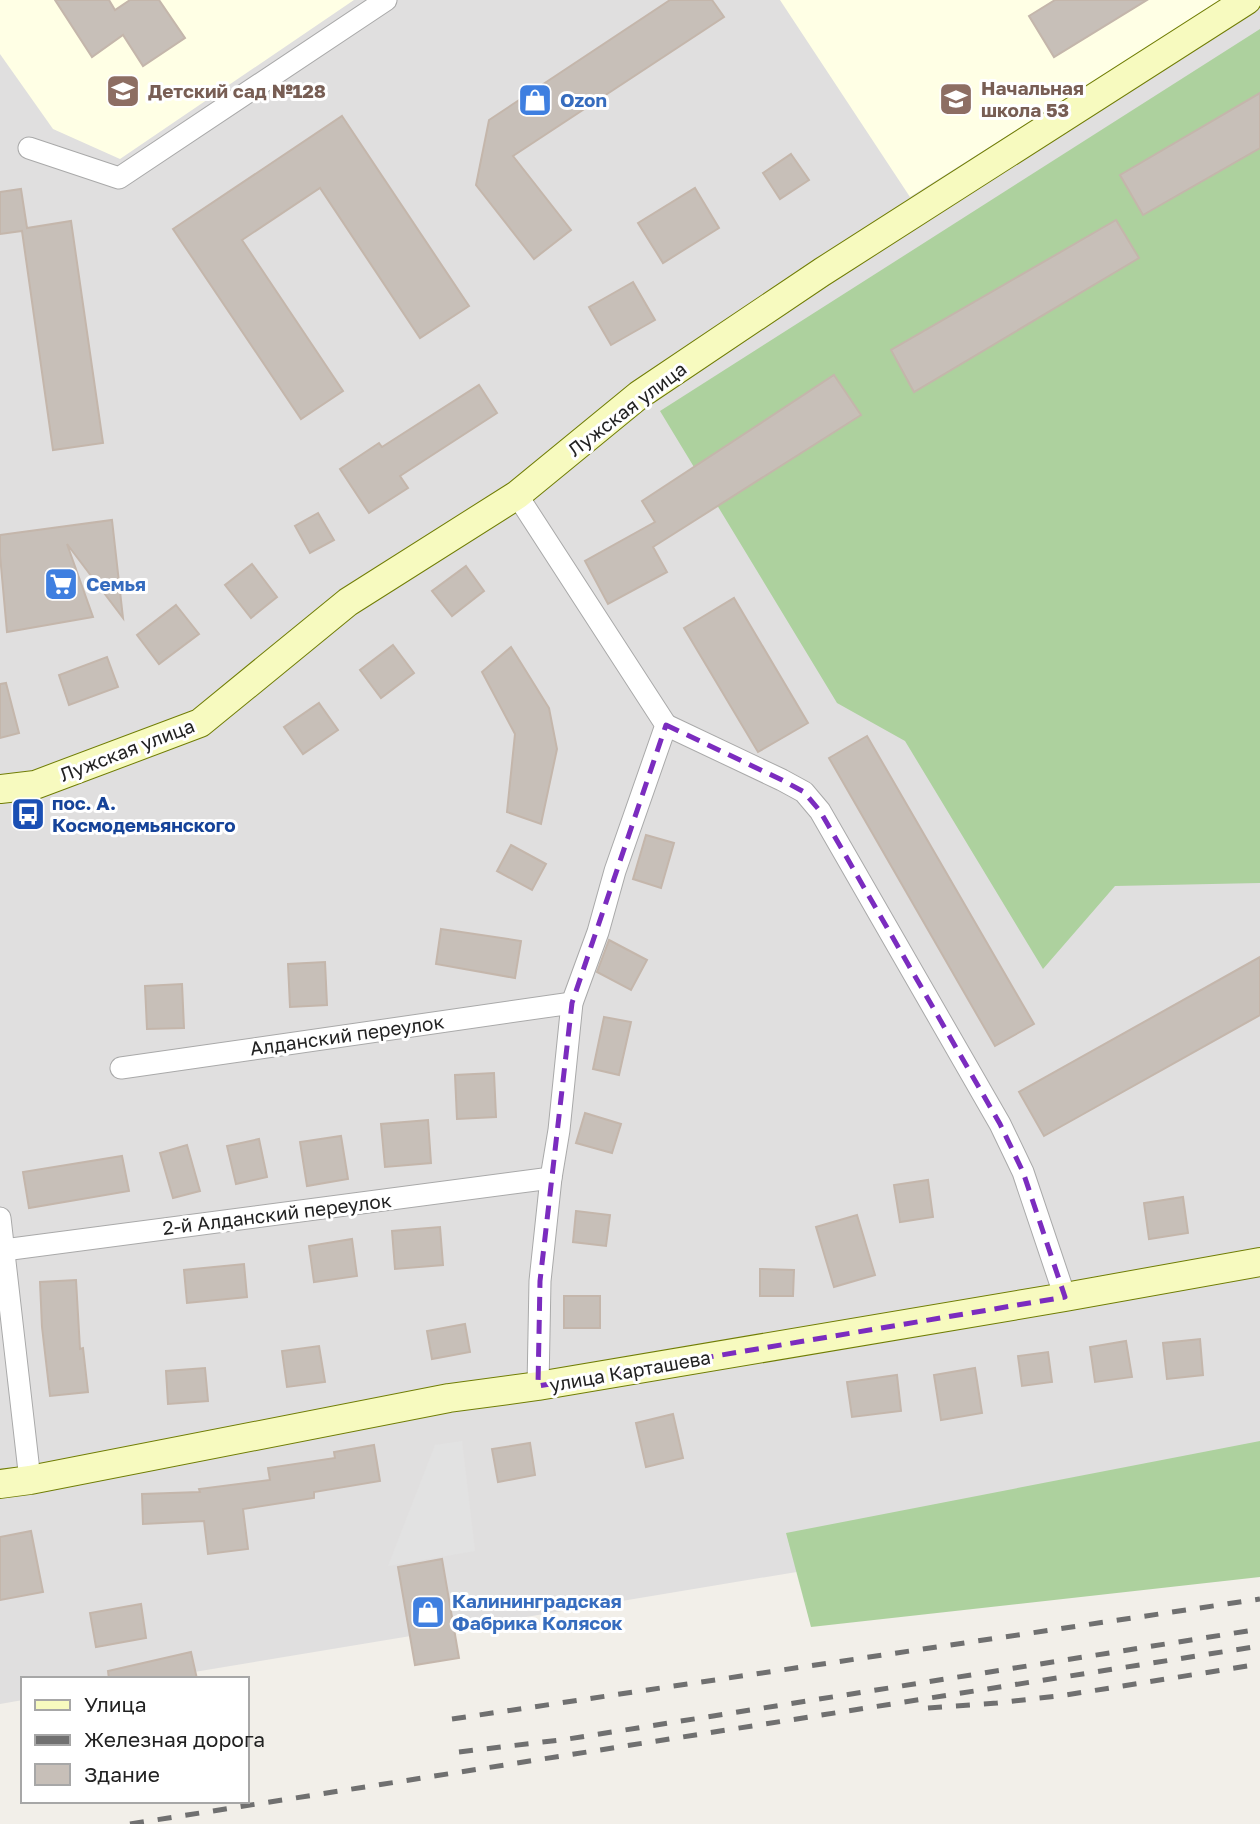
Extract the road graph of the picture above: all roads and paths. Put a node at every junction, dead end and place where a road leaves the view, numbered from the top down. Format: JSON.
{"nodes":[{"id":1,"x":386,"y":0,"type":"edge"},
{"id":2,"x":1247,"y":0,"type":"edge"},
{"id":3,"x":29,"y":148,"type":"dead end"},
{"id":4,"x":517,"y":495,"type":"junction"},
{"id":5,"x":666,"y":725,"type":"junction"},
{"id":6,"x":0,"y":789,"type":"edge"},
{"id":7,"x":572,"y":1003,"type":"junction"},
{"id":8,"x":121,"y":1068,"type":"dead end"},
{"id":9,"x":551,"y":1178,"type":"junction"},
{"id":10,"x":0,"y":1218,"type":"edge"},
{"id":11,"x":4,"y":1250,"type":"junction"},
{"id":12,"x":1260,"y":1262,"type":"edge"},
{"id":13,"x":1066,"y":1297,"type":"junction"},
{"id":14,"x":538,"y":1387,"type":"junction"},
{"id":15,"x":30,"y":1480,"type":"junction"},
{"id":16,"x":0,"y":1484,"type":"edge"}],
"edges":[{"from":1,"to":3,"type":"street"},
{"from":2,"to":4,"type":"street","name":"Лужская улица"},
{"from":4,"to":5,"type":"street"},
{"from":4,"to":6,"type":"street","name":"Лужская улица"},
{"from":5,"to":7,"type":"street"},
{"from":5,"to":13,"type":"street"},
{"from":7,"to":8,"type":"street","name":"Алданский переулок"},
{"from":7,"to":9,"type":"street"},
{"from":9,"to":11,"type":"street","name":"2-й Алданский переулок"},
{"from":9,"to":14,"type":"street"},
{"from":10,"to":11,"type":"street"},
{"from":11,"to":15,"type":"street"},
{"from":12,"to":13,"type":"street","name":"улица Карташева"},
{"from":13,"to":14,"type":"street","name":"улица Карташева"},
{"from":14,"to":15,"type":"street","name":"улица Карташева"},
{"from":15,"to":16,"type":"street","name":"улица Карташева"}]}
